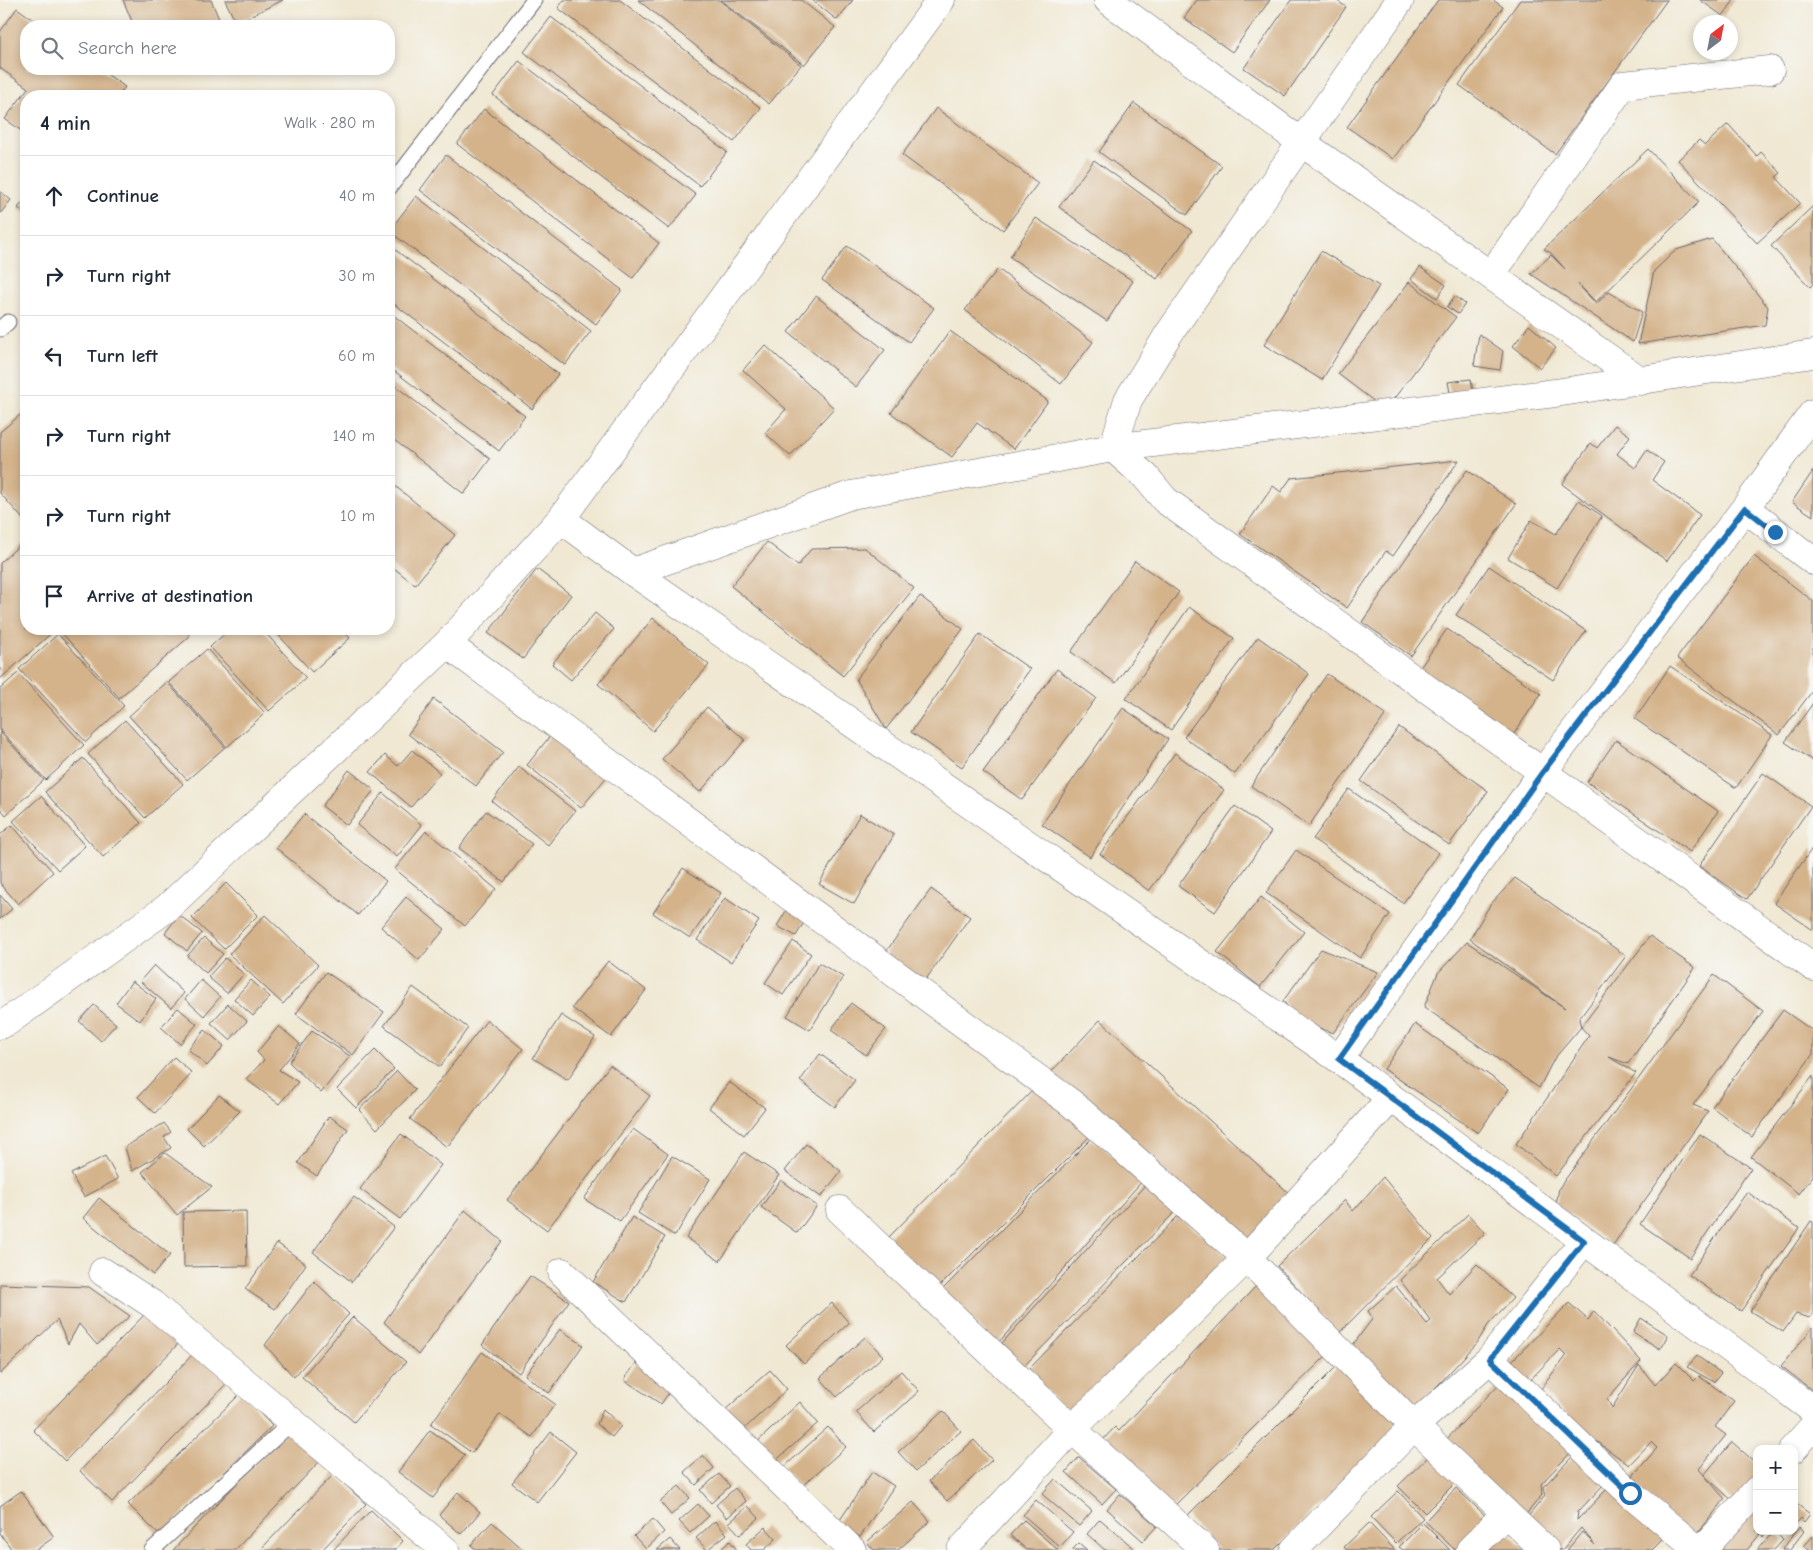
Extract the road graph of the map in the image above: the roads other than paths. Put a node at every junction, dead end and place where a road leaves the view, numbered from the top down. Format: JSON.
{"nodes":[{"id":1,"x":534,"y":0,"type":"edge"},
{"id":2,"x":1108,"y":0,"type":"edge"},
{"id":3,"x":1400,"y":0,"type":"edge"},
{"id":4,"x":936,"y":2,"type":"edge"},
{"id":5,"x":1770,"y":70,"type":"dead end"},
{"id":6,"x":1301,"y":142,"type":"junction"},
{"id":7,"x":395,"y":180,"type":"edge"},
{"id":8,"x":1491,"y":275,"type":"junction"},
{"id":9,"x":1813,"y":354,"type":"edge"},
{"id":10,"x":1641,"y":381,"type":"junction"},
{"id":11,"x":1813,"y":413,"type":"edge"},
{"id":12,"x":1113,"y":448,"type":"junction"},
{"id":13,"x":1745,"y":508,"type":"junction"},
{"id":14,"x":561,"y":519,"type":"junction"},
{"id":15,"x":1813,"y":562,"type":"edge"},
{"id":16,"x":633,"y":572,"type":"junction"},
{"id":17,"x":447,"y":644,"type":"junction"},
{"id":18,"x":1542,"y":773,"type":"junction"},
{"id":19,"x":1813,"y":967,"type":"edge"},
{"id":20,"x":0,"y":1025,"type":"edge"},
{"id":21,"x":1339,"y":1059,"type":"junction"},
{"id":22,"x":1391,"y":1098,"type":"junction"},
{"id":23,"x":840,"y":1210,"type":"dead end"},
{"id":24,"x":1584,"y":1241,"type":"junction"},
{"id":25,"x":1247,"y":1258,"type":"junction"},
{"id":26,"x":103,"y":1272,"type":"dead end"},
{"id":27,"x":562,"y":1272,"type":"dead end"},
{"id":28,"x":1490,"y":1359,"type":"junction"},
{"id":29,"x":1813,"y":1410,"type":"edge"},
{"id":30,"x":292,"y":1422,"type":"junction"},
{"id":31,"x":1414,"y":1426,"type":"junction"},
{"id":32,"x":1813,"y":1427,"type":"edge"},
{"id":33,"x":1072,"y":1429,"type":"junction"},
{"id":34,"x":1797,"y":1445,"type":"edge"},
{"id":35,"x":1753,"y":1494,"type":"edge"},
{"id":36,"x":1505,"y":1514,"type":"junction"},
{"id":37,"x":152,"y":1550,"type":"edge"},
{"id":38,"x":445,"y":1550,"type":"edge"},
{"id":39,"x":852,"y":1550,"type":"edge"},
{"id":40,"x":961,"y":1550,"type":"edge"},
{"id":41,"x":1205,"y":1550,"type":"edge"},
{"id":42,"x":1294,"y":1550,"type":"edge"},
{"id":43,"x":1470,"y":1550,"type":"edge"},
{"id":44,"x":1546,"y":1550,"type":"edge"},
{"id":45,"x":1697,"y":1550,"type":"edge"}],
"edges":[{"from":1,"to":7,"type":"lane"},
{"from":2,"to":6,"type":"street"},
{"from":3,"to":6,"type":"street"},
{"from":4,"to":14,"type":"street"},
{"from":5,"to":8,"type":"street"},
{"from":6,"to":8,"type":"street"},
{"from":6,"to":12,"type":"street"},
{"from":8,"to":10,"type":"street"},
{"from":9,"to":10,"type":"street"},
{"from":10,"to":12,"type":"street"},
{"from":11,"to":13,"type":"street"},
{"from":12,"to":16,"type":"street"},
{"from":12,"to":18,"type":"street"},
{"from":13,"to":15,"type":"street"},
{"from":13,"to":18,"type":"street"},
{"from":14,"to":16,"type":"street"},
{"from":14,"to":17,"type":"street"},
{"from":16,"to":21,"type":"street"},
{"from":17,"to":20,"type":"street"},
{"from":17,"to":25,"type":"street"},
{"from":18,"to":19,"type":"street"},
{"from":18,"to":21,"type":"street"},
{"from":21,"to":22,"type":"street"},
{"from":22,"to":24,"type":"street"},
{"from":22,"to":25,"type":"street"},
{"from":23,"to":33,"type":"street"},
{"from":24,"to":28,"type":"street"},
{"from":24,"to":29,"type":"street"},
{"from":25,"to":31,"type":"street"},
{"from":25,"to":33,"type":"street"},
{"from":26,"to":30,"type":"street"},
{"from":27,"to":39,"type":"street"},
{"from":28,"to":31,"type":"street"},
{"from":28,"to":45,"type":"street"},
{"from":30,"to":37,"type":"lane"},
{"from":30,"to":38,"type":"street"},
{"from":31,"to":36,"type":"street"},
{"from":31,"to":42,"type":"street"},
{"from":32,"to":34,"type":"street"},
{"from":33,"to":40,"type":"street"},
{"from":33,"to":41,"type":"street"},
{"from":35,"to":45,"type":"street"},
{"from":36,"to":43,"type":"street"},
{"from":36,"to":44,"type":"street"}]}
